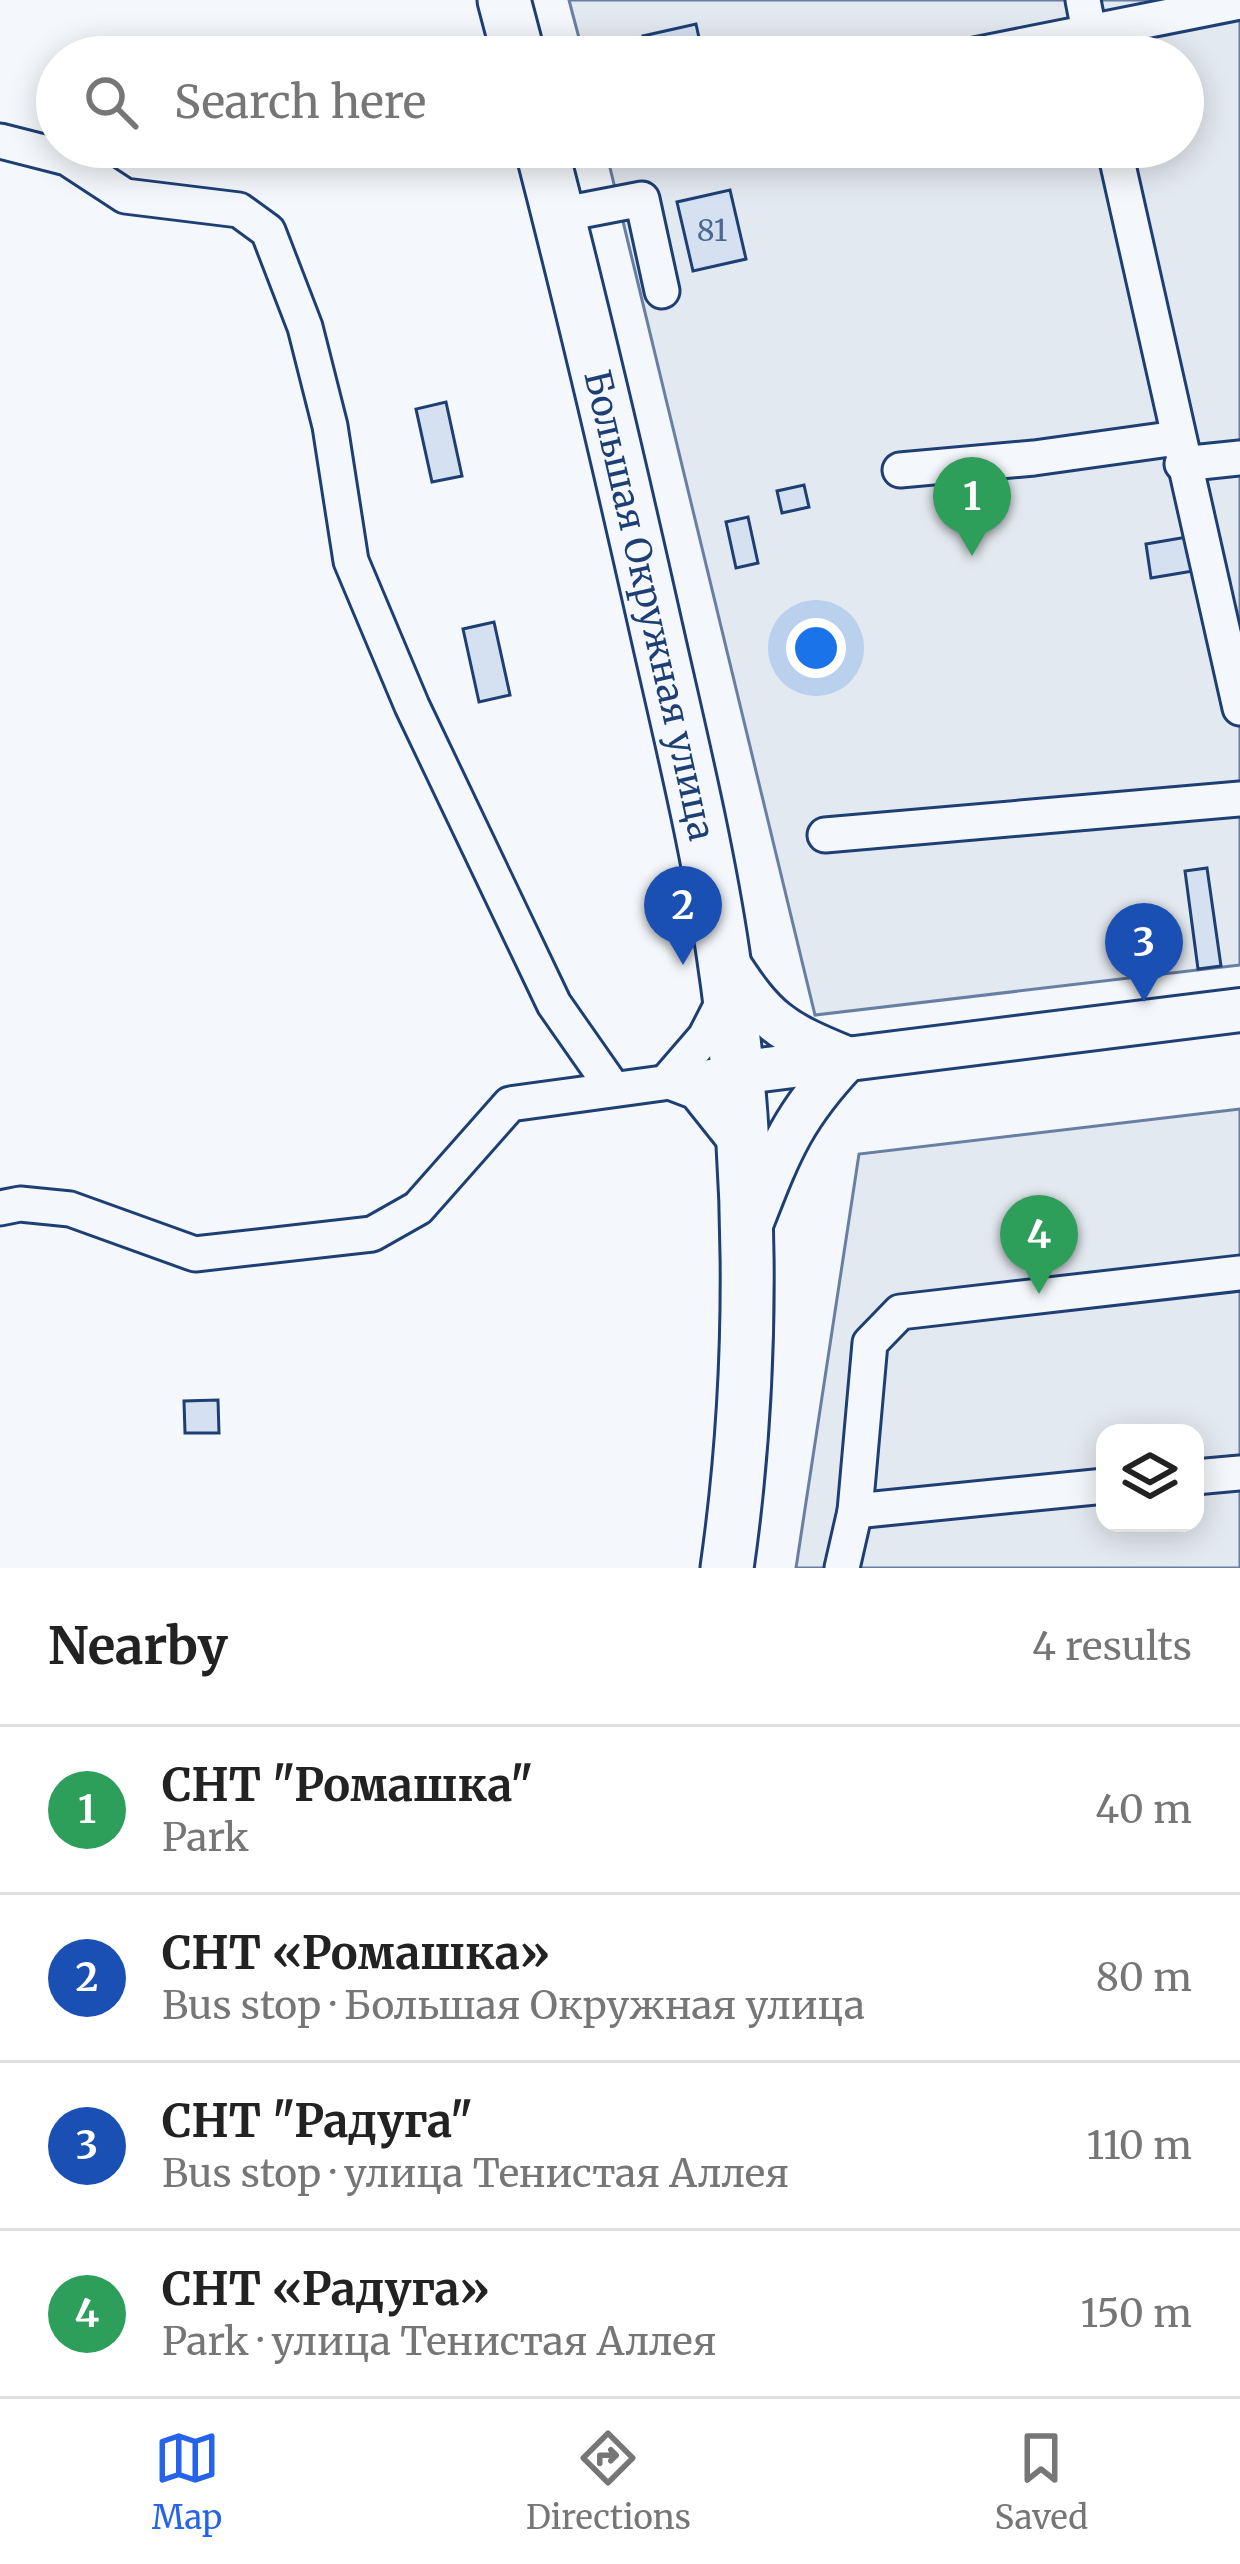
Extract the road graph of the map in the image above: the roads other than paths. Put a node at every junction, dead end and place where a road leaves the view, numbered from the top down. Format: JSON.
{"nodes":[{"id":1,"x":504,"y":0,"type":"edge"},
{"id":2,"x":1240,"y":2,"type":"edge"},
{"id":3,"x":1089,"y":29,"type":"edge"},
{"id":4,"x":513,"y":36,"type":"edge"},
{"id":5,"x":1058,"y":36,"type":"edge"},
{"id":6,"x":0,"y":141,"type":"edge"},
{"id":7,"x":36,"y":150,"type":"edge"},
{"id":8,"x":82,"y":168,"type":"edge"},
{"id":9,"x":547,"y":168,"type":"edge"},
{"id":10,"x":1119,"y":168,"type":"edge"},
{"id":11,"x":559,"y":215,"type":"junction"},
{"id":12,"x":662,"y":291,"type":"dead end"},
{"id":13,"x":1180,"y":451,"type":"junction"},
{"id":14,"x":1240,"y":458,"type":"edge"},
{"id":15,"x":901,"y":470,"type":"dead end"},
{"id":16,"x":1240,"y":708,"type":"edge"},
{"id":17,"x":1240,"y":799,"type":"edge"},
{"id":18,"x":825,"y":835,"type":"dead end"},
{"id":19,"x":725,"y":974,"type":"junction"},
{"id":20,"x":1240,"y":1010,"type":"edge"},
{"id":21,"x":847,"y":1059,"type":"junction"},
{"id":22,"x":736,"y":1072,"type":"junction"},
{"id":23,"x":667,"y":1081,"type":"junction"},
{"id":24,"x":612,"y":1087,"type":"junction"},
{"id":25,"x":742,"y":1149,"type":"junction"},
{"id":26,"x":0,"y":1208,"type":"edge"},
{"id":27,"x":748,"y":1232,"type":"junction"},
{"id":28,"x":1240,"y":1273,"type":"edge"},
{"id":29,"x":1240,"y":1473,"type":"edge"},
{"id":30,"x":1204,"y":1476,"type":"edge"},
{"id":31,"x":1096,"y":1487,"type":"edge"},
{"id":32,"x":855,"y":1510,"type":"junction"},
{"id":33,"x":727,"y":1568,"type":"edge"},
{"id":34,"x":842,"y":1568,"type":"edge"}],
"edges":[{"from":1,"to":4,"type":"highway"},
{"from":2,"to":3,"type":"street"},
{"from":3,"to":5,"type":"street"},
{"from":6,"to":7,"type":"street"},
{"from":8,"to":24,"type":"street"},
{"from":9,"to":11,"type":"highway","name":"Большая Окружная улица"},
{"from":10,"to":13,"type":"street"},
{"from":11,"to":12,"type":"street"},
{"from":11,"to":19,"type":"highway","name":"Большая Окружная улица"},
{"from":13,"to":14,"type":"street"},
{"from":13,"to":15,"type":"street"},
{"from":13,"to":16,"type":"street"},
{"from":17,"to":18,"type":"street"},
{"from":19,"to":21,"type":"main road"},
{"from":19,"to":22,"type":"highway","name":"Большая Окружная улица"},
{"from":19,"to":23,"type":"street"},
{"from":20,"to":21,"type":"main road"},
{"from":21,"to":22,"type":"main road"},
{"from":21,"to":27,"type":"main road"},
{"from":22,"to":23,"type":"street"},
{"from":22,"to":25,"type":"highway","name":"Большая Окружная улица"},
{"from":23,"to":24,"type":"street"},
{"from":23,"to":25,"type":"street"},
{"from":24,"to":26,"type":"street"},
{"from":25,"to":27,"type":"highway","name":"Большая Окружная улица"},
{"from":27,"to":33,"type":"highway","name":"Большая Окружная улица"},
{"from":28,"to":32,"type":"street"},
{"from":29,"to":30,"type":"street"},
{"from":31,"to":32,"type":"street"},
{"from":32,"to":34,"type":"street"}]}
